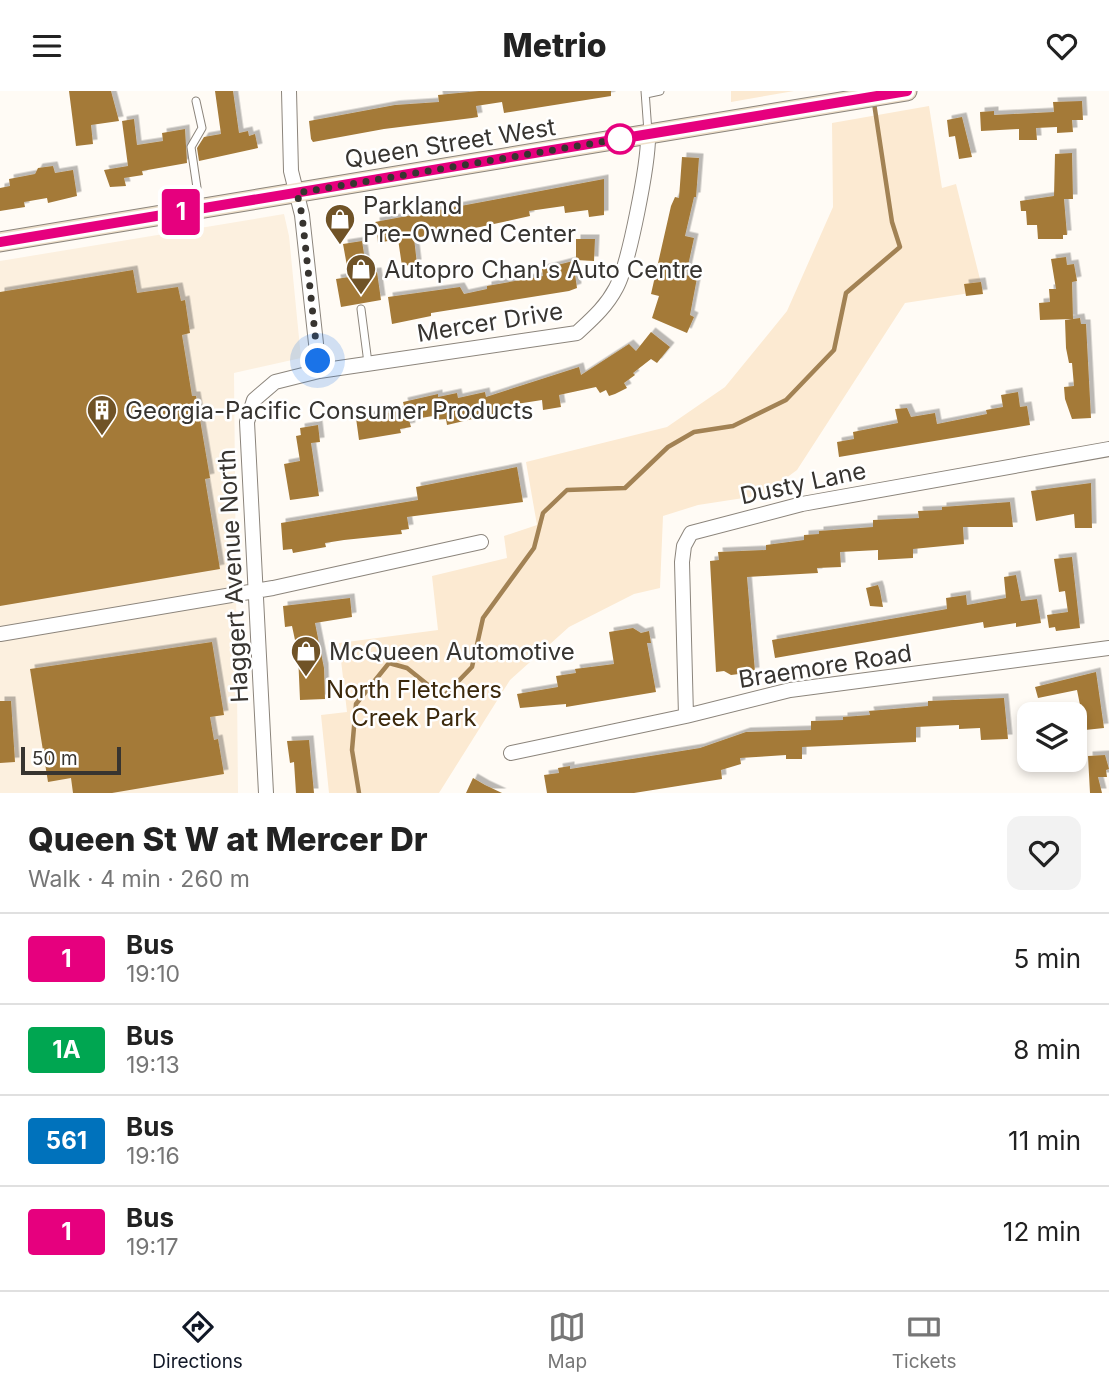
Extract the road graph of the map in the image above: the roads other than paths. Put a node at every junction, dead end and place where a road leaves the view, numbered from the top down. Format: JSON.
{"nodes":[{"id":1,"x":289,"y":91,"type":"edge"},
{"id":2,"x":660,"y":91,"type":"edge"},
{"id":3,"x":645,"y":92,"type":"edge"},
{"id":4,"x":898,"y":93,"type":"edge"},
{"id":5,"x":196,"y":101,"type":"dead end"},
{"id":6,"x":648,"y":134,"type":"junction"},
{"id":7,"x":297,"y":193,"type":"junction"},
{"id":8,"x":200,"y":209,"type":"junction"},
{"id":9,"x":0,"y":242,"type":"edge"},
{"id":10,"x":361,"y":309,"type":"dead end"},
{"id":11,"x":368,"y":364,"type":"junction"},
{"id":12,"x":319,"y":371,"type":"junction"},
{"id":13,"x":1109,"y":449,"type":"edge"},
{"id":14,"x":481,"y":542,"type":"dead end"},
{"id":15,"x":257,"y":591,"type":"junction"},
{"id":16,"x":0,"y":634,"type":"edge"},
{"id":17,"x":1109,"y":648,"type":"edge"},
{"id":18,"x":686,"y":716,"type":"junction"},
{"id":19,"x":511,"y":753,"type":"dead end"},
{"id":20,"x":266,"y":793,"type":"edge"}],
"edges":[{"from":1,"to":7,"type":"street"},
{"from":2,"to":3,"type":"lane"},
{"from":3,"to":6,"type":"lane"},
{"from":4,"to":6,"type":"main road","name":"Queen Street West"},
{"from":5,"to":8,"type":"lane"},
{"from":6,"to":7,"type":"main road","name":"Queen Street West"},
{"from":6,"to":11,"type":"street","name":"Mercer Drive"},
{"from":7,"to":8,"type":"main road","name":"Queen Street West"},
{"from":7,"to":12,"type":"street"},
{"from":8,"to":9,"type":"main road","name":"Queen Street West"},
{"from":10,"to":11,"type":"lane"},
{"from":11,"to":12,"type":"street","name":"Mercer Drive"},
{"from":12,"to":15,"type":"street","name":"Haggert Avenue North"},
{"from":13,"to":18,"type":"street","name":"Dusty Lane"},
{"from":14,"to":15,"type":"street"},
{"from":15,"to":16,"type":"street"},
{"from":15,"to":20,"type":"street","name":"Haggert Avenue North"},
{"from":17,"to":18,"type":"street","name":"Braemore Road"},
{"from":18,"to":19,"type":"street","name":"Braemore Road"}]}
